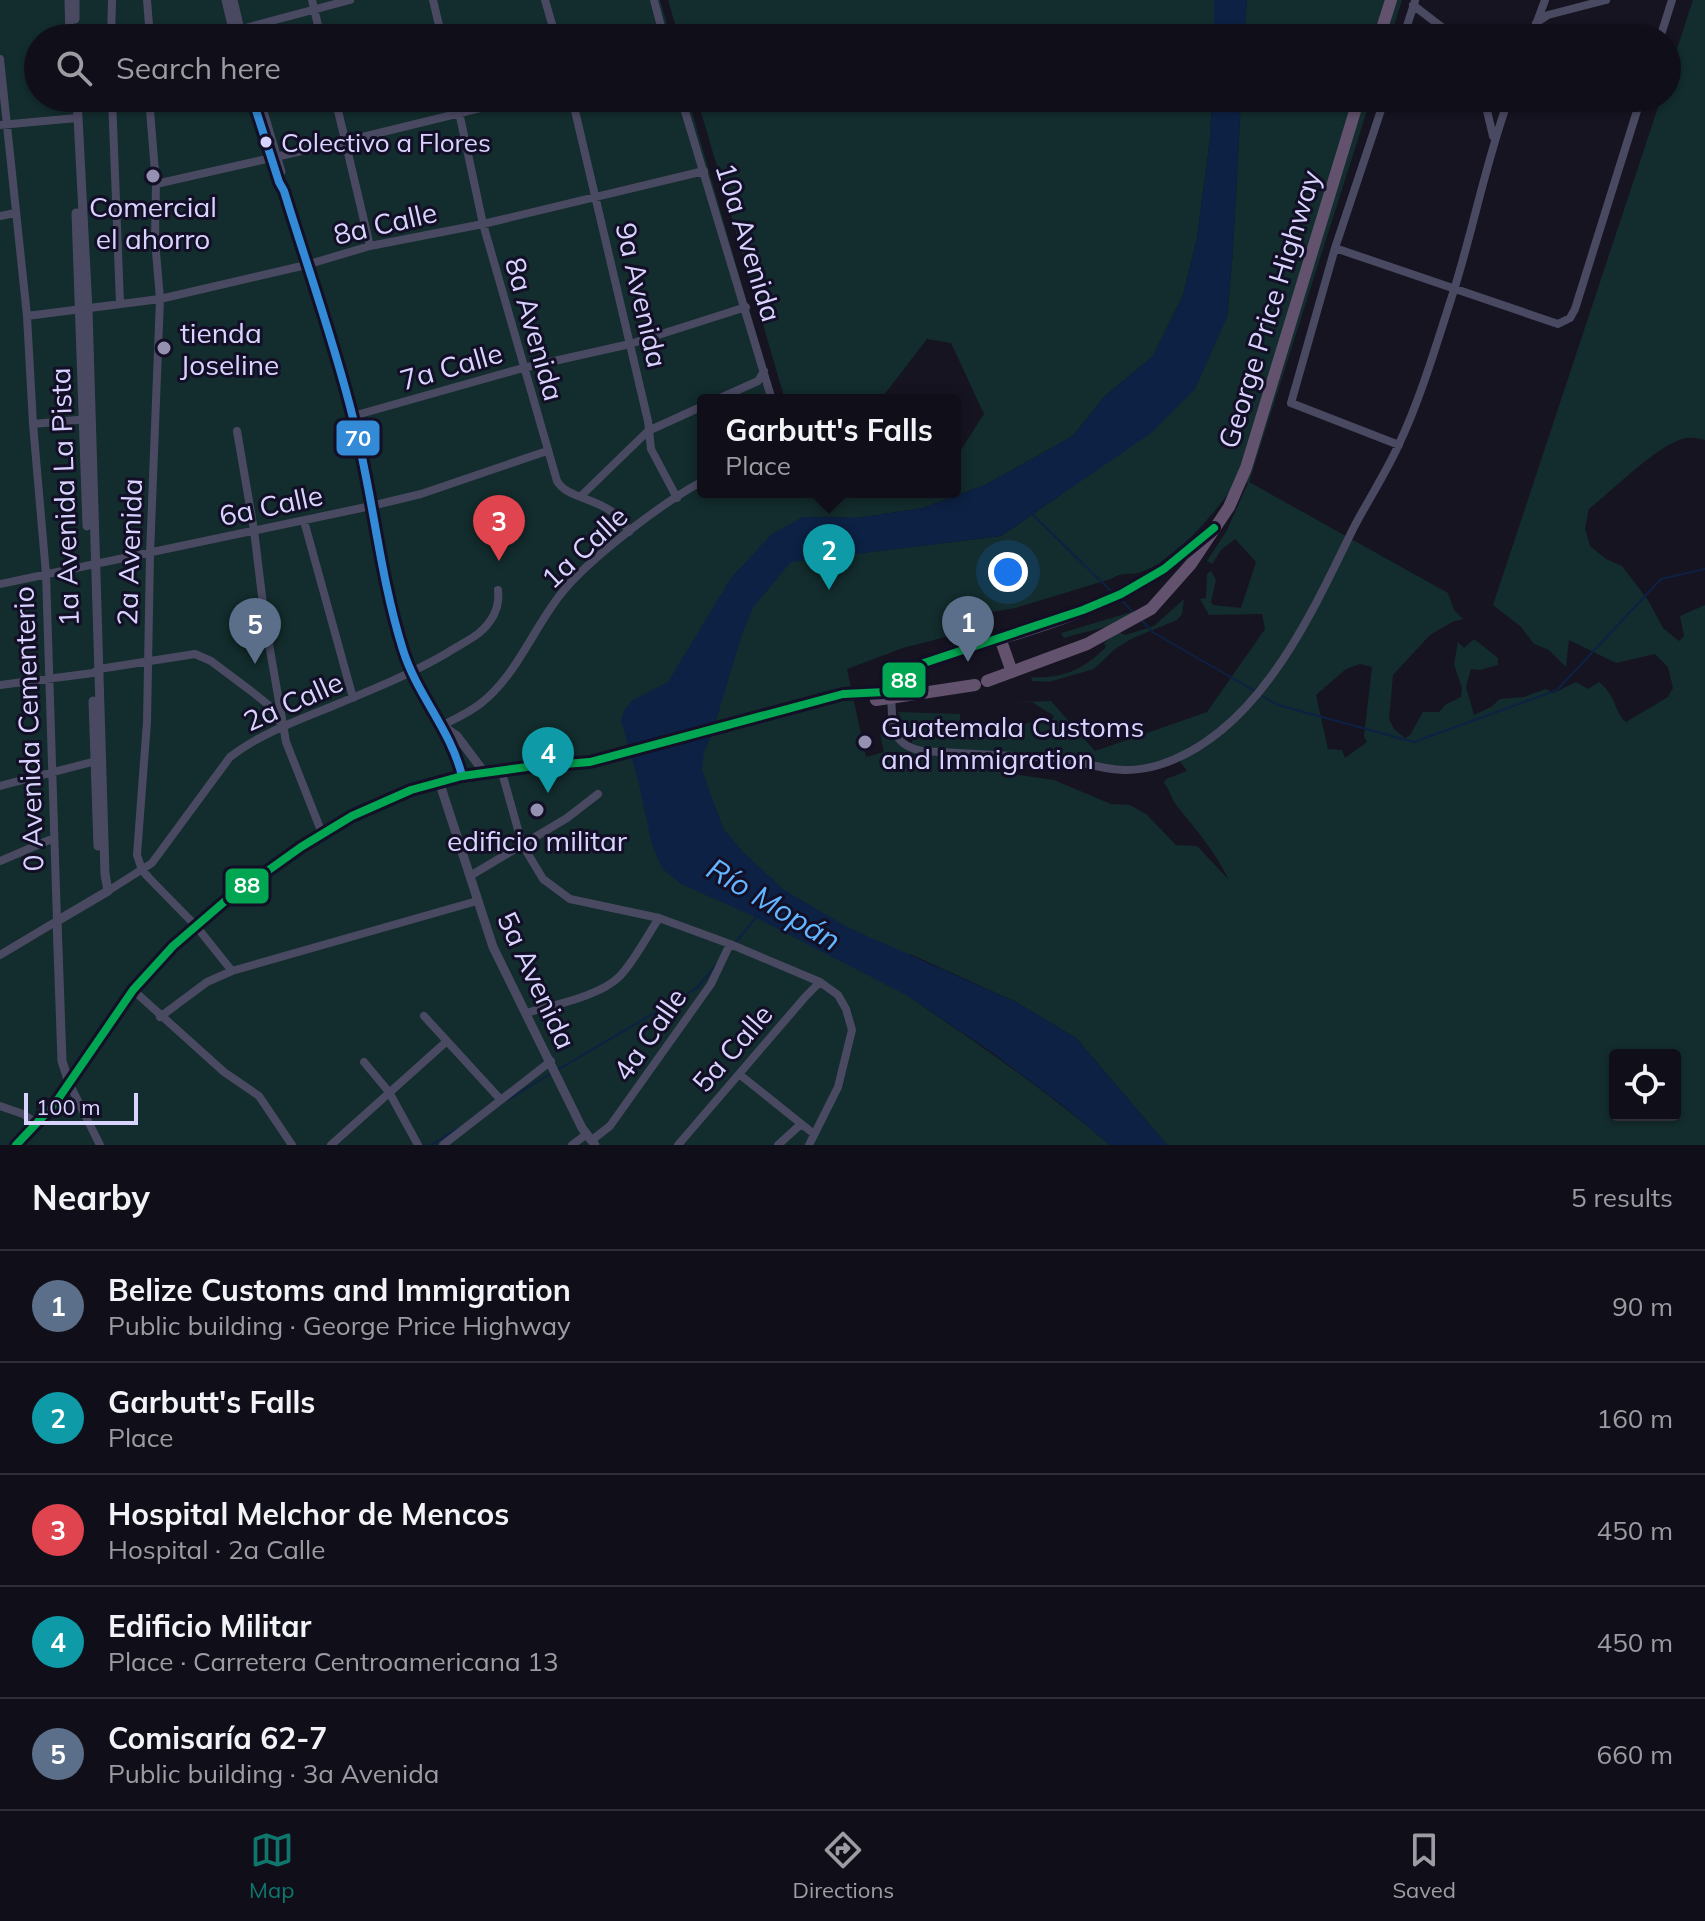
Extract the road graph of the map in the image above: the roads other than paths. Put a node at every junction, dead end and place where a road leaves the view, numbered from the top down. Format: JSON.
{"nodes":[{"id":1,"x":69,"y":0,"type":"edge"},
{"id":2,"x":75,"y":0,"type":"edge"},
{"id":3,"x":112,"y":0,"type":"edge"},
{"id":4,"x":147,"y":0,"type":"edge"},
{"id":5,"x":226,"y":0,"type":"edge"},
{"id":6,"x":233,"y":0,"type":"edge"},
{"id":7,"x":350,"y":0,"type":"edge"},
{"id":8,"x":433,"y":0,"type":"edge"},
{"id":9,"x":545,"y":0,"type":"edge"},
{"id":10,"x":654,"y":0,"type":"edge"},
{"id":11,"x":1391,"y":0,"type":"edge"},
{"id":12,"x":1545,"y":0,"type":"edge"},
{"id":13,"x":1606,"y":0,"type":"edge"},
{"id":14,"x":1672,"y":0,"type":"edge"},
{"id":15,"x":1414,"y":3,"type":"edge"},
{"id":16,"x":313,"y":4,"type":"edge"},
{"id":17,"x":1536,"y":23,"type":"joint"},
{"id":18,"x":72,"y":24,"type":"edge"},
{"id":19,"x":74,"y":24,"type":"edge"},
{"id":20,"x":111,"y":24,"type":"edge"},
{"id":21,"x":149,"y":24,"type":"edge"},
{"id":22,"x":234,"y":24,"type":"edge"},
{"id":23,"x":236,"y":24,"type":"edge"},
{"id":24,"x":262,"y":24,"type":"edge"},
{"id":25,"x":318,"y":24,"type":"edge"},
{"id":26,"x":439,"y":24,"type":"edge"},
{"id":27,"x":552,"y":24,"type":"edge"},
{"id":28,"x":660,"y":24,"type":"edge"},
{"id":29,"x":1383,"y":24,"type":"edge"},
{"id":30,"x":1407,"y":24,"type":"edge"},
{"id":31,"x":1439,"y":24,"type":"edge"},
{"id":32,"x":1664,"y":24,"type":"edge"},
{"id":33,"x":0,"y":59,"type":"edge"},
{"id":34,"x":75,"y":112,"type":"edge"},
{"id":35,"x":113,"y":112,"type":"edge"},
{"id":36,"x":150,"y":112,"type":"edge"},
{"id":37,"x":257,"y":112,"type":"edge"},
{"id":38,"x":262,"y":112,"type":"edge"},
{"id":39,"x":339,"y":112,"type":"edge"},
{"id":40,"x":467,"y":112,"type":"edge"},
{"id":41,"x":576,"y":112,"type":"edge"},
{"id":42,"x":685,"y":112,"type":"edge"},
{"id":43,"x":1355,"y":112,"type":"edge"},
{"id":44,"x":1380,"y":112,"type":"edge"},
{"id":45,"x":1487,"y":112,"type":"edge"},
{"id":46,"x":1504,"y":112,"type":"edge"},
{"id":47,"x":1637,"y":112,"type":"edge"},
{"id":48,"x":459,"y":114,"type":"junction"},
{"id":49,"x":75,"y":119,"type":"junction"},
{"id":50,"x":4,"y":124,"type":"edge"},
{"id":51,"x":1493,"y":140,"type":"junction"},
{"id":52,"x":346,"y":141,"type":"junction"},
{"id":53,"x":274,"y":158,"type":"junction"},
{"id":54,"x":704,"y":171,"type":"junction"},
{"id":55,"x":156,"y":184,"type":"junction"},
{"id":56,"x":597,"y":197,"type":"junction"},
{"id":57,"x":15,"y":213,"type":"junction"},
{"id":58,"x":0,"y":216,"type":"edge"},
{"id":59,"x":483,"y":224,"type":"junction"},
{"id":60,"x":370,"y":246,"type":"junction"},
{"id":61,"x":1335,"y":248,"type":"junction"},
{"id":62,"x":306,"y":265,"type":"junction"},
{"id":63,"x":1454,"y":288,"type":"junction"},
{"id":64,"x":160,"y":299,"type":"junction"},
{"id":65,"x":120,"y":303,"type":"junction"},
{"id":66,"x":746,"y":307,"type":"junction"},
{"id":67,"x":84,"y":310,"type":"junction"},
{"id":68,"x":27,"y":316,"type":"junction"},
{"id":69,"x":630,"y":344,"type":"junction"},
{"id":70,"x":523,"y":368,"type":"junction"},
{"id":71,"x":764,"y":371,"type":"junction"},
{"id":72,"x":729,"y":394,"type":"edge"},
{"id":73,"x":770,"y":394,"type":"edge"},
{"id":74,"x":697,"y":409,"type":"edge"},
{"id":75,"x":353,"y":416,"type":"junction"},
{"id":76,"x":86,"y":419,"type":"junction"},
{"id":77,"x":33,"y":424,"type":"junction"},
{"id":78,"x":237,"y":431,"type":"dead end"},
{"id":79,"x":648,"y":431,"type":"junction"},
{"id":80,"x":1399,"y":445,"type":"junction"},
{"id":81,"x":547,"y":451,"type":"junction"},
{"id":82,"x":697,"y":485,"type":"edge"},
{"id":83,"x":581,"y":496,"type":"junction"},
{"id":84,"x":677,"y":498,"type":"junction"},
{"id":85,"x":371,"y":506,"type":"junction"},
{"id":86,"x":304,"y":521,"type":"junction"},
{"id":87,"x":1214,"y":528,"type":"junction"},
{"id":88,"x":254,"y":530,"type":"junction"},
{"id":89,"x":629,"y":532,"type":"junction"},
{"id":90,"x":150,"y":554,"type":"junction"},
{"id":91,"x":91,"y":566,"type":"junction"},
{"id":92,"x":46,"y":574,"type":"junction"},
{"id":93,"x":0,"y":584,"type":"edge"},
{"id":94,"x":498,"y":590,"type":"dead end"},
{"id":95,"x":1000,"y":638,"type":"junction"},
{"id":96,"x":148,"y":663,"type":"junction"},
{"id":97,"x":96,"y":671,"type":"junction"},
{"id":98,"x":1012,"y":672,"type":"junction"},
{"id":99,"x":411,"y":673,"type":"junction"},
{"id":100,"x":50,"y":679,"type":"junction"},
{"id":101,"x":0,"y":685,"type":"edge"},
{"id":102,"x":891,"y":694,"type":"junction"},
{"id":103,"x":353,"y":698,"type":"junction"},
{"id":104,"x":443,"y":725,"type":"junction"},
{"id":105,"x":283,"y":726,"type":"junction"},
{"id":106,"x":97,"y":760,"type":"junction"},
{"id":107,"x":501,"y":769,"type":"junction"},
{"id":108,"x":53,"y":772,"type":"junction"},
{"id":109,"x":484,"y":772,"type":"junction"},
{"id":110,"x":462,"y":776,"type":"junction"},
{"id":111,"x":439,"y":781,"type":"junction"},
{"id":112,"x":0,"y":786,"type":"edge"},
{"id":113,"x":598,"y":794,"type":"dead end"},
{"id":114,"x":322,"y":833,"type":"junction"},
{"id":115,"x":54,"y":838,"type":"junction"},
{"id":116,"x":522,"y":844,"type":"junction"},
{"id":117,"x":0,"y":861,"type":"edge"},
{"id":118,"x":142,"y":870,"type":"junction"},
{"id":119,"x":470,"y":876,"type":"junction"},
{"id":120,"x":105,"y":893,"type":"junction"},
{"id":121,"x":477,"y":901,"type":"junction"},
{"id":122,"x":659,"y":918,"type":"junction"},
{"id":123,"x":57,"y":921,"type":"junction"},
{"id":124,"x":196,"y":926,"type":"junction"},
{"id":125,"x":730,"y":944,"type":"junction"},
{"id":126,"x":0,"y":955,"type":"edge"},
{"id":127,"x":232,"y":971,"type":"junction"},
{"id":128,"x":820,"y":982,"type":"junction"},
{"id":129,"x":133,"y":990,"type":"junction"},
{"id":130,"x":526,"y":1013,"type":"junction"},
{"id":131,"x":424,"y":1016,"type":"dead end"},
{"id":132,"x":160,"y":1017,"type":"junction"},
{"id":133,"x":447,"y":1041,"type":"junction"},
{"id":134,"x":551,"y":1061,"type":"junction"},
{"id":135,"x":364,"y":1062,"type":"dead end"},
{"id":136,"x":739,"y":1074,"type":"junction"},
{"id":137,"x":69,"y":1083,"type":"junction"},
{"id":138,"x":389,"y":1092,"type":"junction"},
{"id":139,"x":501,"y":1100,"type":"junction"},
{"id":140,"x":0,"y":1106,"type":"edge"},
{"id":141,"x":38,"y":1124,"type":"junction"},
{"id":142,"x":800,"y":1125,"type":"junction"},
{"id":143,"x":814,"y":1134,"type":"junction"},
{"id":144,"x":591,"y":1140,"type":"edge"},
{"id":145,"x":22,"y":1143,"type":"edge"},
{"id":146,"x":100,"y":1145,"type":"edge"},
{"id":147,"x":292,"y":1145,"type":"edge"},
{"id":148,"x":331,"y":1145,"type":"edge"},
{"id":149,"x":418,"y":1145,"type":"edge"},
{"id":150,"x":443,"y":1145,"type":"edge"},
{"id":151,"x":572,"y":1145,"type":"edge"},
{"id":152,"x":678,"y":1145,"type":"edge"},
{"id":153,"x":778,"y":1145,"type":"edge"},
{"id":154,"x":809,"y":1145,"type":"edge"}],
"edges":[{"from":1,"to":18,"type":"street"},
{"from":2,"to":19,"type":"street"},
{"from":3,"to":20,"type":"street"},
{"from":4,"to":21,"type":"street"},
{"from":5,"to":22,"type":"street"},
{"from":6,"to":23,"type":"street"},
{"from":7,"to":16,"type":"street"},
{"from":8,"to":26,"type":"street"},
{"from":9,"to":27,"type":"street"},
{"from":10,"to":28,"type":"street"},
{"from":11,"to":29,"type":"highway"},
{"from":12,"to":17,"type":"street"},
{"from":13,"to":17,"type":"street"},
{"from":14,"to":32,"type":"street"},
{"from":15,"to":30,"type":"street"},
{"from":15,"to":31,"type":"street"},
{"from":16,"to":24,"type":"street"},
{"from":16,"to":25,"type":"street"},
{"from":33,"to":50,"type":"street","name":"0 Avenida Cementerio"},
{"from":34,"to":49,"type":"street","name":"1a Avenida La Pista"},
{"from":35,"to":65,"type":"street"},
{"from":36,"to":55,"type":"street","name":"2a Avenida"},
{"from":37,"to":53,"type":"street"},
{"from":38,"to":53,"type":"street"},
{"from":39,"to":52,"type":"street"},
{"from":40,"to":48,"type":"street"},
{"from":41,"to":56,"type":"street","name":"9a Avenida"},
{"from":42,"to":54,"type":"street","name":"10a Avenida"},
{"from":43,"to":87,"type":"highway","name":"George Price Highway"},
{"from":44,"to":61,"type":"street"},
{"from":45,"to":51,"type":"street"},
{"from":46,"to":51,"type":"street"},
{"from":47,"to":63,"type":"street"},
{"from":48,"to":52,"type":"street"},
{"from":48,"to":59,"type":"street","name":"8a Avenida"},
{"from":49,"to":50,"type":"street"},
{"from":49,"to":67,"type":"street","name":"1a Avenida La Pista"},
{"from":50,"to":57,"type":"street","name":"0 Avenida Cementerio"},
{"from":51,"to":63,"type":"street"},
{"from":52,"to":53,"type":"street"},
{"from":52,"to":60,"type":"street"},
{"from":53,"to":55,"type":"street"},
{"from":53,"to":62,"type":"street"},
{"from":54,"to":56,"type":"street","name":"8a Calle"},
{"from":54,"to":66,"type":"street","name":"10a Avenida"},
{"from":55,"to":64,"type":"street","name":"2a Avenida"},
{"from":56,"to":59,"type":"street","name":"8a Calle"},
{"from":56,"to":69,"type":"street","name":"9a Avenida"},
{"from":57,"to":58,"type":"street"},
{"from":57,"to":68,"type":"street","name":"0 Avenida Cementerio"},
{"from":59,"to":60,"type":"street","name":"8a Calle"},
{"from":59,"to":70,"type":"street","name":"8a Avenida"},
{"from":60,"to":62,"type":"street","name":"8a Calle"},
{"from":61,"to":63,"type":"street"},
{"from":61,"to":80,"type":"street"},
{"from":62,"to":64,"type":"street","name":"8a Calle"},
{"from":62,"to":75,"type":"street"},
{"from":63,"to":80,"type":"street"},
{"from":64,"to":65,"type":"street","name":"8a Calle"},
{"from":64,"to":90,"type":"street","name":"2a Avenida"},
{"from":65,"to":67,"type":"street","name":"8a Calle"},
{"from":66,"to":69,"type":"street","name":"7a Calle"},
{"from":66,"to":71,"type":"street","name":"10a Avenida"},
{"from":67,"to":68,"type":"street","name":"8a Calle"},
{"from":67,"to":76,"type":"street","name":"1a Avenida La Pista"},
{"from":68,"to":77,"type":"street","name":"0 Avenida Cementerio"},
{"from":69,"to":70,"type":"street","name":"7a Calle"},
{"from":69,"to":79,"type":"street","name":"9a Avenida"},
{"from":70,"to":75,"type":"street","name":"7a Calle"},
{"from":70,"to":81,"type":"street","name":"8a Avenida"},
{"from":71,"to":72,"type":"street"},
{"from":71,"to":73,"type":"street","name":"10a Avenida"},
{"from":74,"to":79,"type":"street"},
{"from":75,"to":85,"type":"street"},
{"from":76,"to":77,"type":"street"},
{"from":76,"to":91,"type":"street","name":"1a Avenida La Pista"},
{"from":77,"to":92,"type":"street","name":"0 Avenida Cementerio"},
{"from":78,"to":88,"type":"street"},
{"from":79,"to":83,"type":"street"},
{"from":79,"to":84,"type":"street","name":"9a Avenida"},
{"from":80,"to":102,"type":"street"},
{"from":81,"to":83,"type":"street","name":"8a Avenida"},
{"from":81,"to":85,"type":"street","name":"6a Calle"},
{"from":82,"to":84,"type":"street","name":"1a Calle"},
{"from":83,"to":89,"type":"street","name":"8a Avenida"},
{"from":84,"to":89,"type":"street","name":"1a Calle"},
{"from":85,"to":86,"type":"street","name":"6a Calle"},
{"from":85,"to":99,"type":"street"},
{"from":86,"to":88,"type":"street","name":"6a Calle"},
{"from":86,"to":103,"type":"street"},
{"from":87,"to":95,"type":"highway","name":"George Price Highway"},
{"from":87,"to":98,"type":"highway","name":"George Price Highway"},
{"from":88,"to":90,"type":"street","name":"6a Calle"},
{"from":88,"to":105,"type":"street"},
{"from":89,"to":104,"type":"street","name":"1a Calle"},
{"from":90,"to":91,"type":"street","name":"6a Calle"},
{"from":90,"to":96,"type":"street","name":"2a Avenida"},
{"from":91,"to":92,"type":"street","name":"6a Calle"},
{"from":91,"to":97,"type":"street","name":"1a Avenida La Pista"},
{"from":92,"to":93,"type":"street","name":"6a Calle"},
{"from":92,"to":100,"type":"street","name":"0 Avenida Cementerio"},
{"from":94,"to":99,"type":"street","name":"2a Calle"},
{"from":95,"to":98,"type":"highway"},
{"from":95,"to":102,"type":"highway","name":"George Price Highway"},
{"from":96,"to":97,"type":"street"},
{"from":96,"to":105,"type":"street"},
{"from":96,"to":118,"type":"street","name":"2a Avenida"},
{"from":97,"to":100,"type":"street"},
{"from":97,"to":106,"type":"street","name":"1a Avenida La Pista"},
{"from":98,"to":102,"type":"highway","name":"George Price Highway"},
{"from":99,"to":103,"type":"street","name":"2a Calle"},
{"from":99,"to":104,"type":"street"},
{"from":100,"to":101,"type":"street"},
{"from":100,"to":108,"type":"street","name":"0 Avenida Cementerio"},
{"from":102,"to":107,"type":"highway","name":"George Price Highway"},
{"from":103,"to":105,"type":"street","name":"2a Calle"},
{"from":104,"to":109,"type":"street"},
{"from":104,"to":110,"type":"street"},
{"from":105,"to":114,"type":"street"},
{"from":105,"to":118,"type":"street","name":"2a Calle"},
{"from":106,"to":108,"type":"street"},
{"from":106,"to":120,"type":"street","name":"1a Avenida La Pista"},
{"from":107,"to":109,"type":"highway","name":"George Price Highway"},
{"from":107,"to":116,"type":"street"},
{"from":108,"to":112,"type":"street"},
{"from":108,"to":115,"type":"street","name":"0 Avenida Cementerio"},
{"from":109,"to":110,"type":"highway","name":"George Price Highway"},
{"from":110,"to":111,"type":"highway","name":"George Price Highway"},
{"from":111,"to":114,"type":"highway","name":"George Price Highway"},
{"from":111,"to":119,"type":"street","name":"5a Avenida"},
{"from":113,"to":116,"type":"street"},
{"from":114,"to":124,"type":"highway","name":"George Price Highway"},
{"from":115,"to":117,"type":"street"},
{"from":115,"to":123,"type":"street","name":"0 Avenida Cementerio"},
{"from":116,"to":119,"type":"street"},
{"from":116,"to":122,"type":"street"},
{"from":118,"to":120,"type":"street","name":"2a Calle"},
{"from":118,"to":124,"type":"street"},
{"from":119,"to":121,"type":"street","name":"5a Avenida"},
{"from":120,"to":123,"type":"street","name":"2a Calle"},
{"from":121,"to":127,"type":"street"},
{"from":121,"to":130,"type":"street","name":"5a Avenida"},
{"from":122,"to":125,"type":"street"},
{"from":122,"to":130,"type":"street"},
{"from":123,"to":126,"type":"street","name":"2a Calle"},
{"from":123,"to":137,"type":"street"},
{"from":124,"to":127,"type":"street"},
{"from":124,"to":129,"type":"highway","name":"George Price Highway"},
{"from":125,"to":128,"type":"street"},
{"from":125,"to":144,"type":"street","name":"4a Calle"},
{"from":127,"to":132,"type":"street"},
{"from":128,"to":136,"type":"street","name":"5a Calle"},
{"from":128,"to":143,"type":"street"},
{"from":129,"to":132,"type":"street"},
{"from":129,"to":137,"type":"highway","name":"George Price Highway"},
{"from":130,"to":134,"type":"street","name":"5a Avenida"},
{"from":131,"to":133,"type":"street"},
{"from":132,"to":147,"type":"street"},
{"from":133,"to":138,"type":"street"},
{"from":133,"to":139,"type":"street"},
{"from":134,"to":139,"type":"street"},
{"from":134,"to":144,"type":"street","name":"5a Avenida"},
{"from":135,"to":138,"type":"street"},
{"from":136,"to":142,"type":"street"},
{"from":136,"to":152,"type":"street","name":"5a Calle"},
{"from":137,"to":141,"type":"highway","name":"George Price Highway"},
{"from":137,"to":146,"type":"street"},
{"from":138,"to":148,"type":"street"},
{"from":138,"to":149,"type":"street"},
{"from":139,"to":150,"type":"street"},
{"from":140,"to":141,"type":"street"},
{"from":141,"to":145,"type":"highway","name":"George Price Highway"},
{"from":142,"to":143,"type":"street"},
{"from":142,"to":153,"type":"street"},
{"from":143,"to":154,"type":"street"},
{"from":144,"to":151,"type":"street","name":"4a Calle"}]}
